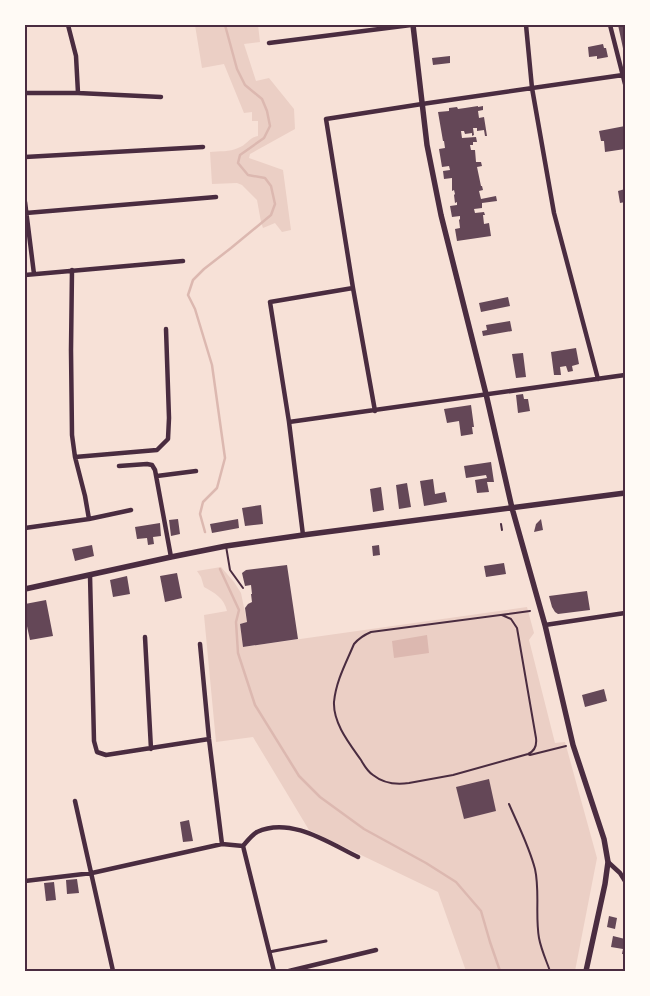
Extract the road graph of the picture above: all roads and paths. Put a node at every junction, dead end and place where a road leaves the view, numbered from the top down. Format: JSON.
{"nodes":[{"id":1,"x":68,"y":25,"type":"edge"},
{"id":2,"x":412,"y":25,"type":"edge"},
{"id":3,"x":526,"y":25,"type":"edge"},
{"id":4,"x":610,"y":25,"type":"edge"},
{"id":5,"x":269,"y":43,"type":"dead end"},
{"id":6,"x":622,"y":75,"type":"junction"},
{"id":7,"x":625,"y":84,"type":"edge"},
{"id":8,"x":532,"y":88,"type":"junction"},
{"id":9,"x":25,"y":93,"type":"edge"},
{"id":10,"x":78,"y":93,"type":"junction"},
{"id":11,"x":161,"y":97,"type":"dead end"},
{"id":12,"x":422,"y":104,"type":"junction"},
{"id":13,"x":202,"y":147,"type":"dead end"},
{"id":14,"x":25,"y":157,"type":"edge"},
{"id":15,"x":216,"y":197,"type":"dead end"},
{"id":16,"x":25,"y":202,"type":"edge"},
{"id":17,"x":26,"y":213,"type":"junction"},
{"id":18,"x":183,"y":261,"type":"dead end"},
{"id":19,"x":72,"y":270,"type":"junction"},
{"id":20,"x":34,"y":274,"type":"junction"},
{"id":21,"x":25,"y":275,"type":"edge"},
{"id":22,"x":353,"y":288,"type":"junction"},
{"id":23,"x":166,"y":329,"type":"dead end"},
{"id":24,"x":625,"y":375,"type":"edge"},
{"id":25,"x":598,"y":379,"type":"junction"},
{"id":26,"x":486,"y":394,"type":"junction"},
{"id":27,"x":375,"y":411,"type":"junction"},
{"id":28,"x":289,"y":422,"type":"junction"},
{"id":29,"x":75,"y":457,"type":"junction"},
{"id":30,"x":119,"y":466,"type":"dead end"},
{"id":31,"x":196,"y":471,"type":"dead end"},
{"id":32,"x":157,"y":476,"type":"junction"},
{"id":33,"x":625,"y":493,"type":"edge"},
{"id":34,"x":512,"y":508,"type":"junction"},
{"id":35,"x":131,"y":510,"type":"dead end"},
{"id":36,"x":89,"y":519,"type":"junction"},
{"id":37,"x":501,"y":524,"type":"dead end"},
{"id":38,"x":25,"y":528,"type":"edge"},
{"id":39,"x":502,"y":530,"type":"dead end"},
{"id":40,"x":303,"y":535,"type":"junction"},
{"id":41,"x":226,"y":546,"type":"junction"},
{"id":42,"x":171,"y":557,"type":"junction"},
{"id":43,"x":90,"y":575,"type":"junction"},
{"id":44,"x":243,"y":588,"type":"dead end"},
{"id":45,"x":25,"y":589,"type":"edge"},
{"id":46,"x":530,"y":610,"type":"dead end"},
{"id":47,"x":625,"y":613,"type":"edge"},
{"id":48,"x":502,"y":615,"type":"junction"},
{"id":49,"x":545,"y":625,"type":"junction"},
{"id":50,"x":145,"y":637,"type":"dead end"},
{"id":51,"x":200,"y":644,"type":"dead end"},
{"id":52,"x":209,"y":739,"type":"junction"},
{"id":53,"x":565,"y":747,"type":"dead end"},
{"id":54,"x":151,"y":749,"type":"junction"},
{"id":55,"x":528,"y":754,"type":"junction"},
{"id":56,"x":75,"y":801,"type":"dead end"},
{"id":57,"x":509,"y":804,"type":"dead end"},
{"id":58,"x":222,"y":844,"type":"junction"},
{"id":59,"x":243,"y":846,"type":"junction"},
{"id":60,"x":358,"y":857,"type":"dead end"},
{"id":61,"x":608,"y":862,"type":"junction"},
{"id":62,"x":92,"y":873,"type":"junction"},
{"id":63,"x":25,"y":881,"type":"edge"},
{"id":64,"x":625,"y":881,"type":"edge"},
{"id":65,"x":326,"y":941,"type":"dead end"},
{"id":66,"x":376,"y":950,"type":"dead end"},
{"id":67,"x":269,"y":952,"type":"junction"},
{"id":68,"x":113,"y":971,"type":"edge"},
{"id":69,"x":274,"y":971,"type":"edge"},
{"id":70,"x":289,"y":971,"type":"edge"},
{"id":71,"x":550,"y":971,"type":"edge"},
{"id":72,"x":586,"y":971,"type":"edge"}],
"edges":[{"from":1,"to":10,"type":"street"},
{"from":2,"to":5,"type":"street"},
{"from":2,"to":12,"type":"main road"},
{"from":3,"to":8,"type":"street"},
{"from":4,"to":6,"type":"street"},
{"from":6,"to":7,"type":"street"},
{"from":6,"to":8,"type":"street"},
{"from":8,"to":12,"type":"street"},
{"from":8,"to":25,"type":"street"},
{"from":9,"to":10,"type":"street"},
{"from":10,"to":11,"type":"street"},
{"from":12,"to":22,"type":"street"},
{"from":12,"to":26,"type":"main road"},
{"from":13,"to":14,"type":"street"},
{"from":15,"to":17,"type":"street"},
{"from":16,"to":17,"type":"street"},
{"from":17,"to":20,"type":"street"},
{"from":18,"to":19,"type":"street"},
{"from":19,"to":20,"type":"street"},
{"from":19,"to":29,"type":"street"},
{"from":20,"to":21,"type":"street"},
{"from":22,"to":27,"type":"street"},
{"from":22,"to":28,"type":"street"},
{"from":23,"to":29,"type":"street"},
{"from":24,"to":25,"type":"street"},
{"from":25,"to":26,"type":"street"},
{"from":26,"to":27,"type":"street"},
{"from":26,"to":34,"type":"main road"},
{"from":27,"to":28,"type":"street"},
{"from":28,"to":40,"type":"street"},
{"from":29,"to":36,"type":"street"},
{"from":30,"to":32,"type":"street"},
{"from":31,"to":32,"type":"street"},
{"from":32,"to":42,"type":"street"},
{"from":33,"to":34,"type":"main road"},
{"from":34,"to":40,"type":"main road"},
{"from":34,"to":49,"type":"main road"},
{"from":35,"to":36,"type":"street"},
{"from":36,"to":38,"type":"street"},
{"from":37,"to":39,"type":"path"},
{"from":40,"to":41,"type":"main road"},
{"from":41,"to":42,"type":"main road"},
{"from":41,"to":44,"type":"lane"},
{"from":42,"to":43,"type":"main road"},
{"from":43,"to":45,"type":"main road"},
{"from":43,"to":54,"type":"street"},
{"from":46,"to":48,"type":"path"},
{"from":47,"to":49,"type":"street"},
{"from":48,"to":55,"type":"path"},
{"from":48,"to":55,"type":"path"},
{"from":49,"to":61,"type":"main road"},
{"from":50,"to":54,"type":"street"},
{"from":51,"to":52,"type":"street"},
{"from":52,"to":54,"type":"street"},
{"from":52,"to":58,"type":"street"},
{"from":53,"to":55,"type":"path"},
{"from":56,"to":62,"type":"street"},
{"from":57,"to":71,"type":"lane"},
{"from":58,"to":59,"type":"street"},
{"from":58,"to":62,"type":"street"},
{"from":59,"to":60,"type":"street"},
{"from":59,"to":67,"type":"street"},
{"from":61,"to":64,"type":"street"},
{"from":61,"to":72,"type":"main road"},
{"from":62,"to":63,"type":"street"},
{"from":62,"to":68,"type":"street"},
{"from":65,"to":67,"type":"street"},
{"from":66,"to":70,"type":"street"},
{"from":67,"to":69,"type":"street"}]}
